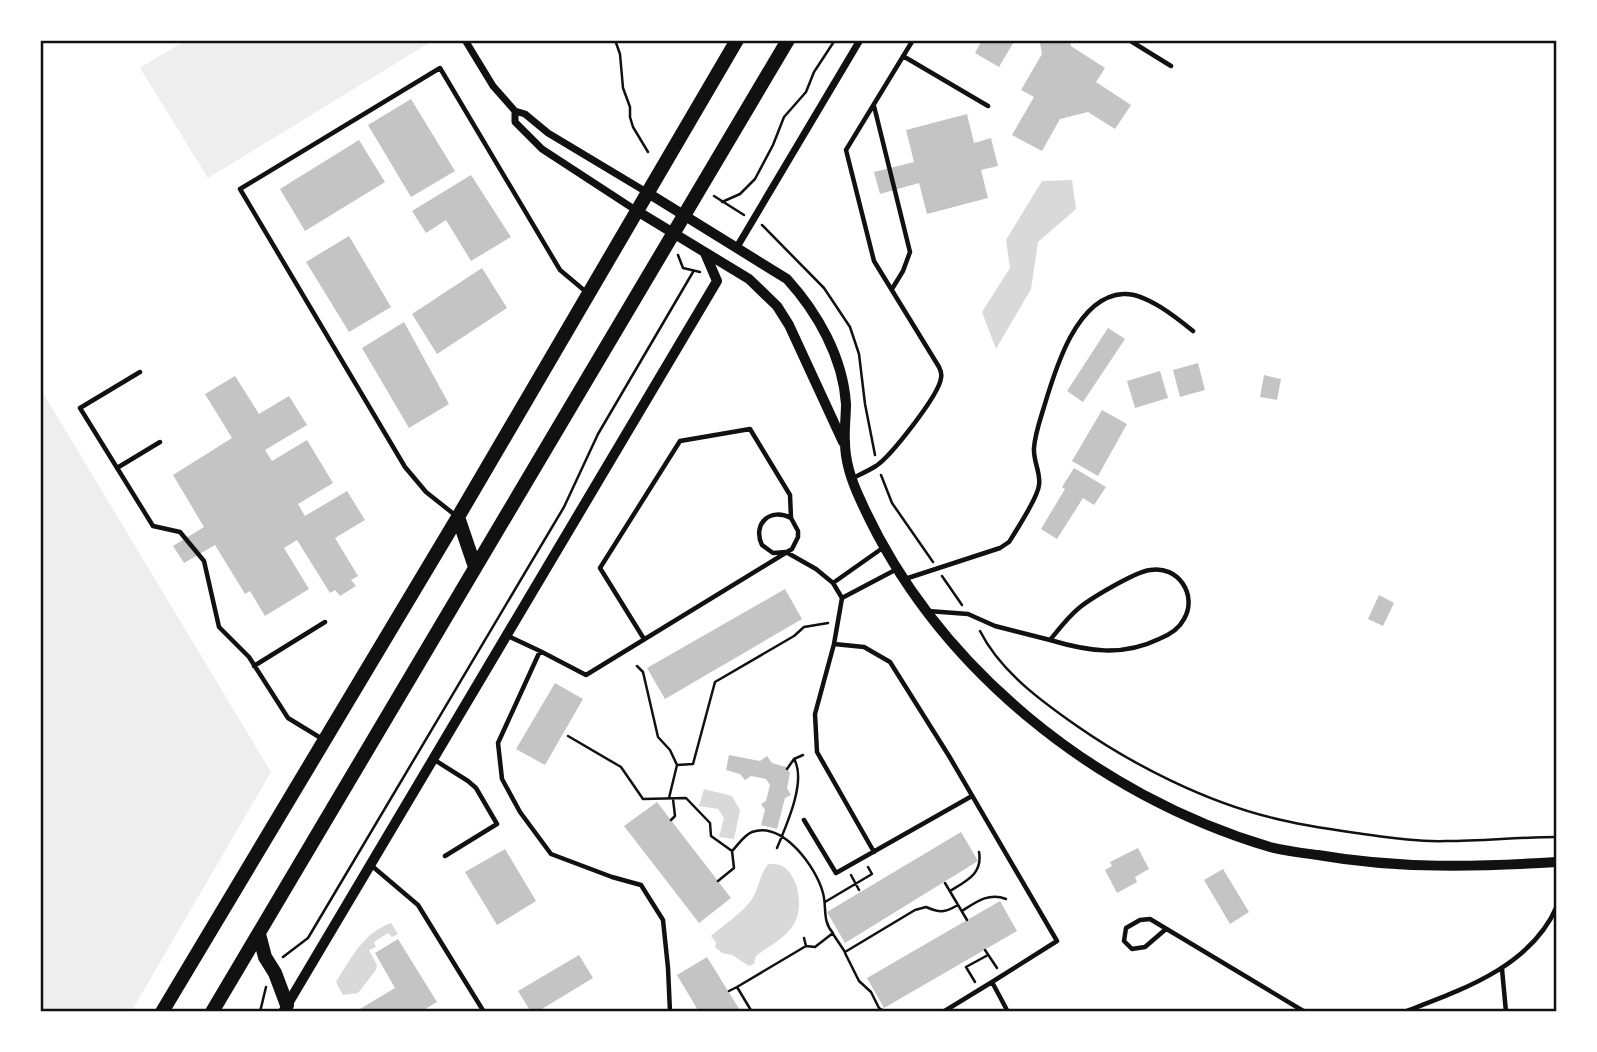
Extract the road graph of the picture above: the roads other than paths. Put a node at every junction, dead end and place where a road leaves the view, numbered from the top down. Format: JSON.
{"nodes":[{"id":1,"x":465,"y":40,"type":"edge"},
{"id":2,"x":737,"y":40,"type":"edge"},
{"id":3,"x":788,"y":40,"type":"edge"},
{"id":4,"x":860,"y":40,"type":"edge"},
{"id":5,"x":912,"y":40,"type":"edge"},
{"id":6,"x":1129,"y":40,"type":"edge"},
{"id":7,"x":903,"y":56,"type":"junction"},
{"id":8,"x":1171,"y":66,"type":"dead end"},
{"id":9,"x":873,"y":105,"type":"junction"},
{"id":10,"x":988,"y":106,"type":"dead end"},
{"id":11,"x":515,"y":111,"type":"junction"},
{"id":12,"x":648,"y":193,"type":"junction"},
{"id":13,"x":638,"y":211,"type":"junction"},
{"id":14,"x":685,"y":215,"type":"junction"},
{"id":15,"x":674,"y":234,"type":"junction"},
{"id":16,"x":737,"y":247,"type":"junction"},
{"id":17,"x":705,"y":253,"type":"junction"},
{"id":18,"x":744,"y":277,"type":"junction"},
{"id":19,"x":717,"y":281,"type":"junction"},
{"id":20,"x":892,"y":289,"type":"junction"},
{"id":21,"x":589,"y":294,"type":"junction"},
{"id":22,"x":1193,"y":331,"type":"dead end"},
{"id":23,"x":140,"y":372,"type":"dead end"},
{"id":24,"x":160,"y":442,"type":"dead end"},
{"id":25,"x":844,"y":444,"type":"junction"},
{"id":26,"x":117,"y":468,"type":"junction"},
{"id":27,"x":851,"y":479,"type":"junction"},
{"id":28,"x":458,"y":517,"type":"junction"},
{"id":29,"x":791,"y":518,"type":"junction"},
{"id":30,"x":884,"y":547,"type":"junction"},
{"id":31,"x":786,"y":552,"type":"junction"},
{"id":32,"x":475,"y":567,"type":"junction"},
{"id":33,"x":898,"y":569,"type":"junction"},
{"id":34,"x":905,"y":579,"type":"junction"},
{"id":35,"x":833,"y":583,"type":"junction"},
{"id":36,"x":842,"y":598,"type":"junction"},
{"id":37,"x":927,"y":611,"type":"junction"},
{"id":38,"x":325,"y":622,"type":"dead end"},
{"id":39,"x":506,"y":635,"type":"junction"},
{"id":40,"x":644,"y":639,"type":"junction"},
{"id":41,"x":1049,"y":640,"type":"junction"},
{"id":42,"x":834,"y":643,"type":"junction"},
{"id":43,"x":540,"y":651,"type":"junction"},
{"id":44,"x":254,"y":666,"type":"junction"},
{"id":45,"x":324,"y":740,"type":"junction"},
{"id":46,"x":432,"y":759,"type":"junction"},
{"id":47,"x":972,"y":796,"type":"junction"},
{"id":48,"x":804,"y":820,"type":"dead end"},
{"id":49,"x":874,"y":852,"type":"junction"},
{"id":50,"x":445,"y":856,"type":"dead end"},
{"id":51,"x":1557,"y":862,"type":"edge"},
{"id":52,"x":371,"y":865,"type":"junction"},
{"id":53,"x":1557,"y":906,"type":"edge"},
{"id":54,"x":1166,"y":929,"type":"junction"},
{"id":55,"x":259,"y":934,"type":"junction"},
{"id":56,"x":1502,"y":969,"type":"junction"},
{"id":57,"x":992,"y":982,"type":"junction"},
{"id":58,"x":287,"y":1009,"type":"edge"},
{"id":59,"x":162,"y":1012,"type":"edge"},
{"id":60,"x":212,"y":1012,"type":"edge"},
{"id":61,"x":484,"y":1012,"type":"edge"},
{"id":62,"x":670,"y":1012,"type":"edge"},
{"id":63,"x":943,"y":1012,"type":"edge"},
{"id":64,"x":1008,"y":1012,"type":"edge"},
{"id":65,"x":1305,"y":1012,"type":"edge"},
{"id":66,"x":1404,"y":1012,"type":"edge"},
{"id":67,"x":1506,"y":1012,"type":"edge"}],
"edges":[{"from":1,"to":11,"type":"street"},
{"from":2,"to":12,"type":"main road"},
{"from":3,"to":14,"type":"main road"},
{"from":4,"to":16,"type":"street"},
{"from":5,"to":7,"type":"lane"},
{"from":6,"to":8,"type":"lane"},
{"from":7,"to":9,"type":"lane"},
{"from":7,"to":10,"type":"lane"},
{"from":9,"to":20,"type":"lane"},
{"from":9,"to":20,"type":"lane"},
{"from":11,"to":12,"type":"street"},
{"from":11,"to":13,"type":"street"},
{"from":12,"to":13,"type":"main road"},
{"from":12,"to":14,"type":"street"},
{"from":13,"to":15,"type":"street"},
{"from":13,"to":21,"type":"main road"},
{"from":14,"to":15,"type":"main road"},
{"from":14,"to":16,"type":"street"},
{"from":15,"to":17,"type":"street"},
{"from":15,"to":32,"type":"main road"},
{"from":16,"to":25,"type":"street"},
{"from":17,"to":18,"type":"street"},
{"from":17,"to":19,"type":"street"},
{"from":18,"to":19,"type":"street"},
{"from":18,"to":25,"type":"street"},
{"from":19,"to":39,"type":"street"},
{"from":20,"to":27,"type":"lane"},
{"from":21,"to":28,"type":"main road"},
{"from":21,"to":28,"type":"lane"},
{"from":22,"to":34,"type":"lane"},
{"from":23,"to":26,"type":"lane"},
{"from":24,"to":26,"type":"lane"},
{"from":25,"to":27,"type":"street"},
{"from":26,"to":44,"type":"lane"},
{"from":27,"to":30,"type":"street"},
{"from":28,"to":32,"type":"main road"},
{"from":28,"to":45,"type":"main road"},
{"from":29,"to":31,"type":"lane"},
{"from":29,"to":31,"type":"lane"},
{"from":29,"to":40,"type":"lane"},
{"from":30,"to":33,"type":"street"},
{"from":30,"to":35,"type":"lane"},
{"from":31,"to":35,"type":"lane"},
{"from":31,"to":40,"type":"lane"},
{"from":32,"to":55,"type":"main road"},
{"from":33,"to":34,"type":"street"},
{"from":33,"to":36,"type":"lane"},
{"from":34,"to":37,"type":"street"},
{"from":35,"to":36,"type":"lane"},
{"from":36,"to":42,"type":"lane"},
{"from":37,"to":41,"type":"lane"},
{"from":37,"to":51,"type":"street"},
{"from":38,"to":44,"type":"lane"},
{"from":39,"to":43,"type":"lane"},
{"from":39,"to":46,"type":"street"},
{"from":40,"to":43,"type":"lane"},
{"from":41,"to":41,"type":"lane"},
{"from":42,"to":47,"type":"lane"},
{"from":42,"to":49,"type":"lane"},
{"from":43,"to":62,"type":"lane"},
{"from":44,"to":45,"type":"lane"},
{"from":45,"to":59,"type":"main road"},
{"from":46,"to":50,"type":"lane"},
{"from":46,"to":52,"type":"street"},
{"from":47,"to":49,"type":"lane"},
{"from":47,"to":57,"type":"lane"},
{"from":48,"to":49,"type":"lane"},
{"from":52,"to":58,"type":"street"},
{"from":52,"to":61,"type":"lane"},
{"from":53,"to":56,"type":"lane"},
{"from":54,"to":54,"type":"lane"},
{"from":54,"to":65,"type":"lane"},
{"from":55,"to":58,"type":"main road"},
{"from":55,"to":60,"type":"main road"},
{"from":56,"to":66,"type":"lane"},
{"from":56,"to":67,"type":"lane"},
{"from":57,"to":63,"type":"lane"},
{"from":57,"to":64,"type":"lane"}]}
